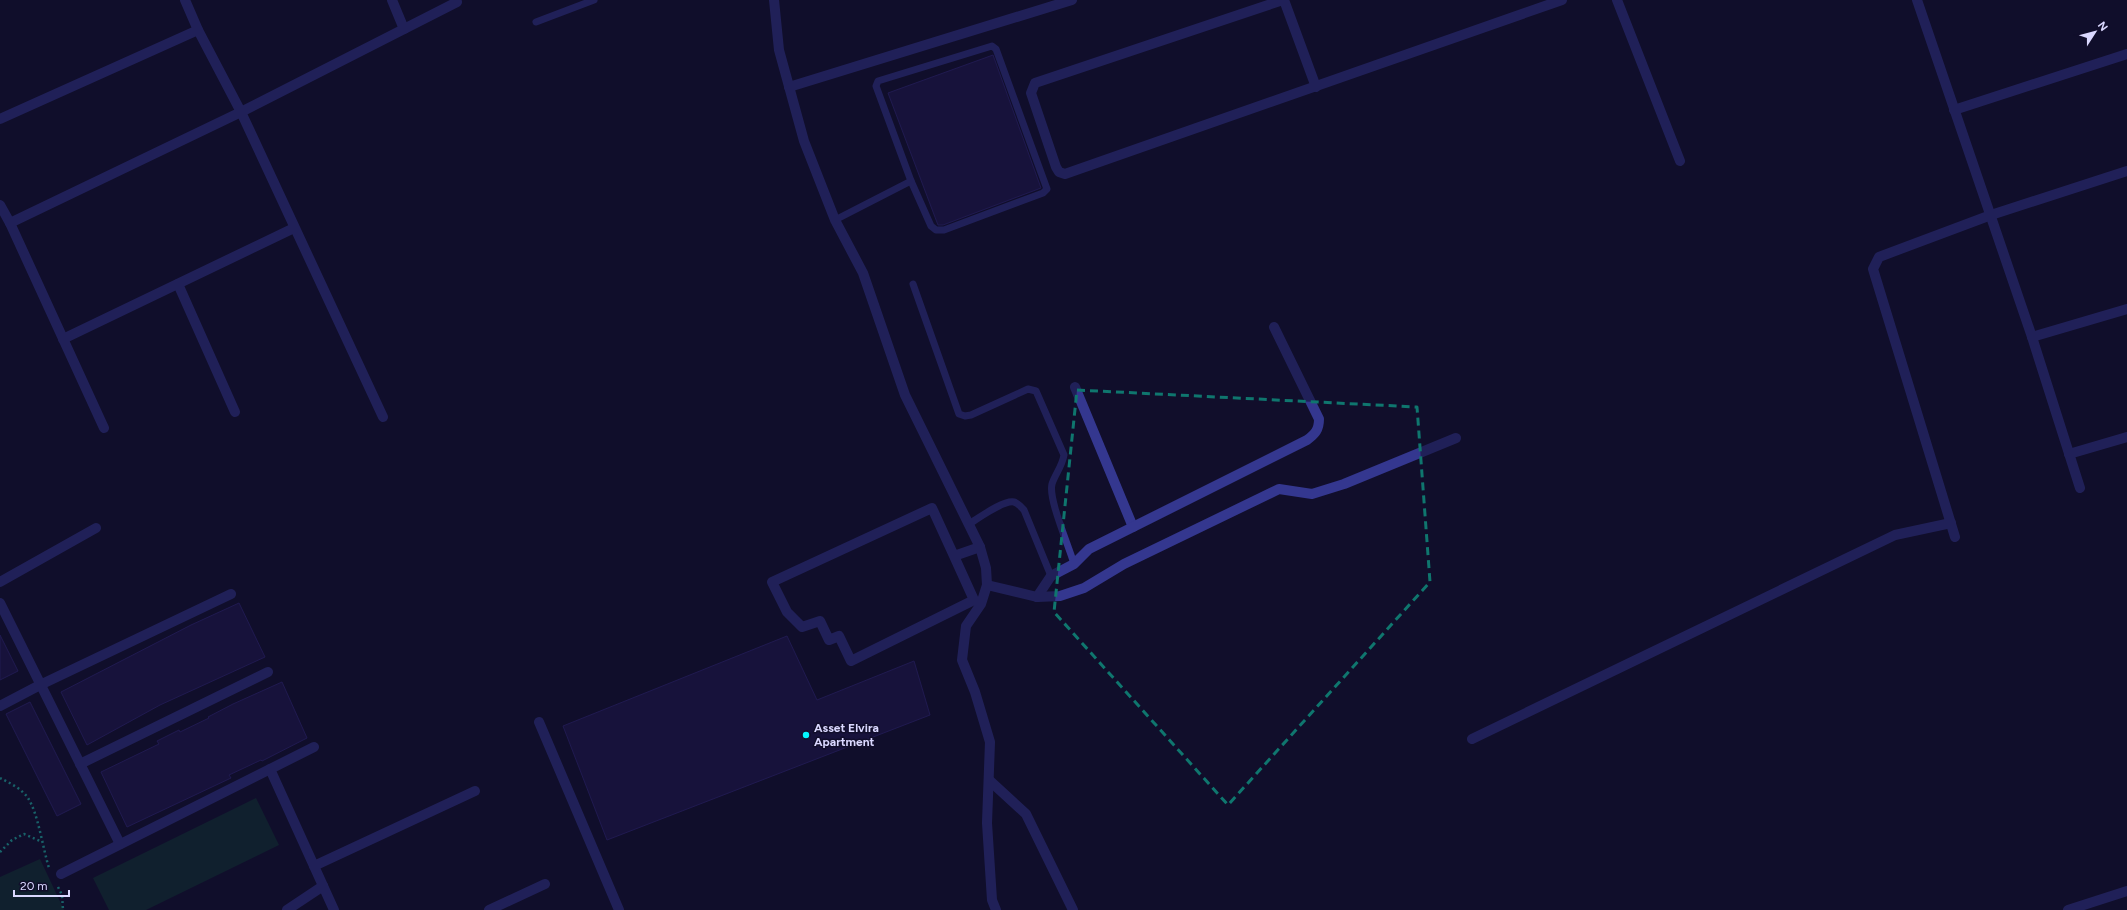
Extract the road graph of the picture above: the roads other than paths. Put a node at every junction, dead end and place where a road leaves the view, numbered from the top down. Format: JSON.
{"nodes":[{"id":1,"x":185,"y":0,"type":"edge"},
{"id":2,"x":392,"y":0,"type":"edge"},
{"id":3,"x":594,"y":0,"type":"edge"},
{"id":4,"x":774,"y":0,"type":"edge"},
{"id":5,"x":1072,"y":0,"type":"edge"},
{"id":6,"x":1284,"y":0,"type":"edge"},
{"id":7,"x":1562,"y":0,"type":"edge"},
{"id":8,"x":1617,"y":0,"type":"edge"},
{"id":9,"x":1917,"y":0,"type":"edge"},
{"id":10,"x":457,"y":2,"type":"dead end"},
{"id":11,"x":536,"y":22,"type":"dead end"},
{"id":12,"x":404,"y":29,"type":"junction"},
{"id":13,"x":198,"y":30,"type":"junction"},
{"id":14,"x":2127,"y":54,"type":"edge"},
{"id":15,"x":790,"y":87,"type":"junction"},
{"id":16,"x":1316,"y":87,"type":"junction"},
{"id":17,"x":1954,"y":110,"type":"junction"},
{"id":18,"x":241,"y":112,"type":"junction"},
{"id":19,"x":0,"y":119,"type":"edge"},
{"id":20,"x":1680,"y":161,"type":"dead end"},
{"id":21,"x":2127,"y":171,"type":"edge"},
{"id":22,"x":911,"y":181,"type":"junction"},
{"id":23,"x":0,"y":205,"type":"edge"},
{"id":24,"x":1991,"y":216,"type":"junction"},
{"id":25,"x":836,"y":220,"type":"junction"},
{"id":26,"x":10,"y":223,"type":"junction"},
{"id":27,"x":294,"y":228,"type":"junction"},
{"id":28,"x":178,"y":284,"type":"junction"},
{"id":29,"x":913,"y":284,"type":"dead end"},
{"id":30,"x":2127,"y":309,"type":"edge"},
{"id":31,"x":1274,"y":328,"type":"dead end"},
{"id":32,"x":2032,"y":338,"type":"junction"},
{"id":33,"x":63,"y":339,"type":"junction"},
{"id":34,"x":1075,"y":386,"type":"dead end"},
{"id":35,"x":235,"y":412,"type":"dead end"},
{"id":36,"x":382,"y":417,"type":"dead end"},
{"id":37,"x":104,"y":428,"type":"dead end"},
{"id":38,"x":2127,"y":437,"type":"edge"},
{"id":39,"x":1456,"y":438,"type":"dead end"},
{"id":40,"x":2068,"y":454,"type":"junction"},
{"id":41,"x":2080,"y":488,"type":"dead end"},
{"id":42,"x":1951,"y":523,"type":"junction"},
{"id":43,"x":969,"y":524,"type":"junction"},
{"id":44,"x":1133,"y":527,"type":"junction"},
{"id":45,"x":96,"y":528,"type":"dead end"},
{"id":46,"x":1955,"y":537,"type":"dead end"},
{"id":47,"x":980,"y":547,"type":"junction"},
{"id":48,"x":954,"y":556,"type":"junction"},
{"id":49,"x":1074,"y":564,"type":"junction"},
{"id":50,"x":1051,"y":576,"type":"junction"},
{"id":51,"x":0,"y":582,"type":"edge"},
{"id":52,"x":987,"y":585,"type":"junction"},
{"id":53,"x":230,"y":594,"type":"dead end"},
{"id":54,"x":1037,"y":597,"type":"junction"},
{"id":55,"x":0,"y":603,"type":"edge"},
{"id":56,"x":268,"y":672,"type":"dead end"},
{"id":57,"x":40,"y":684,"type":"junction"},
{"id":58,"x":0,"y":706,"type":"edge"},
{"id":59,"x":539,"y":722,"type":"dead end"},
{"id":60,"x":1472,"y":739,"type":"dead end"},
{"id":61,"x":314,"y":747,"type":"dead end"},
{"id":62,"x":80,"y":764,"type":"junction"},
{"id":63,"x":270,"y":769,"type":"junction"},
{"id":64,"x":989,"y":780,"type":"junction"},
{"id":65,"x":475,"y":791,"type":"dead end"},
{"id":66,"x":120,"y":844,"type":"junction"},
{"id":67,"x":314,"y":866,"type":"junction"},
{"id":68,"x":56,"y":876,"type":"road end"},
{"id":69,"x":545,"y":884,"type":"dead end"},
{"id":70,"x":323,"y":886,"type":"junction"},
{"id":71,"x":2127,"y":891,"type":"edge"},
{"id":72,"x":287,"y":910,"type":"edge"},
{"id":73,"x":334,"y":910,"type":"edge"},
{"id":74,"x":489,"y":910,"type":"edge"},
{"id":75,"x":619,"y":910,"type":"edge"},
{"id":76,"x":996,"y":910,"type":"edge"},
{"id":77,"x":1073,"y":910,"type":"edge"},
{"id":78,"x":2068,"y":910,"type":"edge"}],
"edges":[{"from":1,"to":13,"type":"street"},
{"from":2,"to":12,"type":"street"},
{"from":3,"to":11,"type":"lane"},
{"from":4,"to":15,"type":"street"},
{"from":5,"to":15,"type":"street"},
{"from":6,"to":16,"type":"street"},
{"from":6,"to":16,"type":"street"},
{"from":7,"to":16,"type":"street"},
{"from":8,"to":20,"type":"street"},
{"from":9,"to":17,"type":"street"},
{"from":10,"to":12,"type":"street"},
{"from":12,"to":18,"type":"street"},
{"from":13,"to":18,"type":"street"},
{"from":13,"to":19,"type":"street"},
{"from":14,"to":17,"type":"street"},
{"from":15,"to":25,"type":"street"},
{"from":17,"to":24,"type":"street"},
{"from":18,"to":26,"type":"street"},
{"from":18,"to":27,"type":"street"},
{"from":21,"to":24,"type":"street"},
{"from":22,"to":22,"type":"lane"},
{"from":22,"to":25,"type":"lane"},
{"from":23,"to":26,"type":"street"},
{"from":24,"to":32,"type":"street"},
{"from":24,"to":42,"type":"street"},
{"from":25,"to":43,"type":"street"},
{"from":26,"to":33,"type":"street"},
{"from":27,"to":28,"type":"street"},
{"from":27,"to":36,"type":"street"},
{"from":28,"to":33,"type":"street"},
{"from":28,"to":35,"type":"street"},
{"from":29,"to":49,"type":"lane"},
{"from":30,"to":32,"type":"street"},
{"from":31,"to":44,"type":"street"},
{"from":32,"to":40,"type":"street"},
{"from":33,"to":37,"type":"street"},
{"from":34,"to":44,"type":"street"},
{"from":38,"to":40,"type":"street"},
{"from":39,"to":54,"type":"street"},
{"from":40,"to":41,"type":"street"},
{"from":42,"to":46,"type":"street"},
{"from":42,"to":60,"type":"street"},
{"from":43,"to":47,"type":"street"},
{"from":43,"to":50,"type":"lane"},
{"from":44,"to":49,"type":"street"},
{"from":45,"to":51,"type":"street"},
{"from":47,"to":48,"type":"street"},
{"from":47,"to":52,"type":"street"},
{"from":48,"to":48,"type":"street"},
{"from":49,"to":50,"type":"street"},
{"from":50,"to":54,"type":"street"},
{"from":52,"to":54,"type":"street"},
{"from":52,"to":64,"type":"street"},
{"from":53,"to":57,"type":"street"},
{"from":55,"to":57,"type":"street"},
{"from":56,"to":62,"type":"street"},
{"from":57,"to":58,"type":"street"},
{"from":57,"to":62,"type":"street"},
{"from":59,"to":75,"type":"street"},
{"from":61,"to":63,"type":"street"},
{"from":62,"to":66,"type":"street"},
{"from":63,"to":66,"type":"street"},
{"from":63,"to":67,"type":"street"},
{"from":64,"to":76,"type":"street"},
{"from":64,"to":77,"type":"street"},
{"from":65,"to":67,"type":"street"},
{"from":66,"to":68,"type":"street"},
{"from":67,"to":70,"type":"street"},
{"from":69,"to":74,"type":"street"},
{"from":70,"to":72,"type":"street"},
{"from":70,"to":73,"type":"street"},
{"from":71,"to":78,"type":"street"}]}
